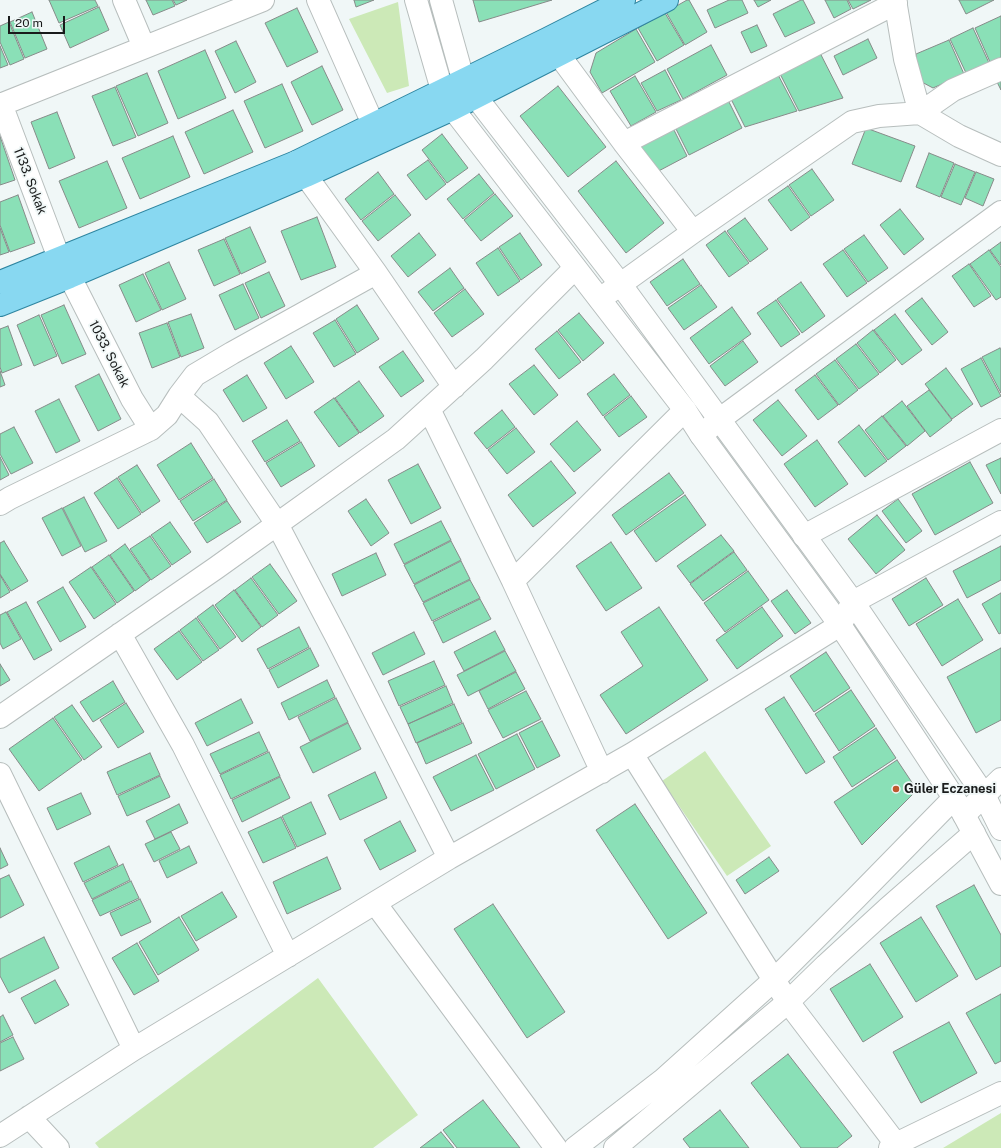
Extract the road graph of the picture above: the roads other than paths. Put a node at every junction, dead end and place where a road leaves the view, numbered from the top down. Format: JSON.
{"nodes":[{"id":1,"x":124,"y":0,"type":"edge"},
{"id":2,"x":263,"y":0,"type":"edge"},
{"id":3,"x":318,"y":0,"type":"edge"},
{"id":4,"x":416,"y":0,"type":"edge"},
{"id":5,"x":441,"y":0,"type":"edge"},
{"id":6,"x":624,"y":0,"type":"edge"},
{"id":7,"x":667,"y":0,"type":"edge"},
{"id":8,"x":896,"y":1,"type":"edge"},
{"id":9,"x":144,"y":47,"type":"junction"},
{"id":10,"x":553,"y":47,"type":"junction"},
{"id":11,"x":1001,"y":69,"type":"edge"},
{"id":12,"x":463,"y":79,"type":"junction"},
{"id":13,"x":442,"y":90,"type":"junction"},
{"id":14,"x":476,"y":97,"type":"junction"},
{"id":15,"x":1,"y":105,"type":"edge"},
{"id":16,"x":453,"y":110,"type":"junction"},
{"id":17,"x":920,"y":113,"type":"junction"},
{"id":18,"x":373,"y":124,"type":"junction"},
{"id":19,"x":624,"y":144,"type":"junction"},
{"id":20,"x":1001,"y":155,"type":"edge"},
{"id":21,"x":301,"y":169,"type":"junction"},
{"id":22,"x":1001,"y":212,"type":"edge"},
{"id":23,"x":693,"y":232,"type":"junction"},
{"id":24,"x":59,"y":258,"type":"junction"},
{"id":25,"x":575,"y":268,"type":"junction"},
{"id":26,"x":376,"y":273,"type":"junction"},
{"id":27,"x":70,"y":277,"type":"junction"},
{"id":28,"x":0,"y":282,"type":"edge"},
{"id":29,"x":621,"y":285,"type":"junction"},
{"id":30,"x":600,"y":299,"type":"junction"},
{"id":31,"x":0,"y":305,"type":"edge"},
{"id":32,"x":454,"y":388,"type":"junction"},
{"id":33,"x":179,"y":396,"type":"junction"},
{"id":34,"x":429,"y":409,"type":"junction"},
{"id":35,"x":686,"y":410,"type":"junction"},
{"id":36,"x":720,"y":419,"type":"junction"},
{"id":37,"x":150,"y":429,"type":"junction"},
{"id":38,"x":1001,"y":430,"type":"edge"},
{"id":39,"x":701,"y":435,"type":"junction"},
{"id":40,"x":0,"y":504,"type":"edge"},
{"id":41,"x":1001,"y":522,"type":"edge"},
{"id":42,"x":277,"y":524,"type":"junction"},
{"id":43,"x":804,"y":536,"type":"junction"},
{"id":44,"x":514,"y":581,"type":"junction"},
{"id":45,"x":854,"y":602,"type":"junction"},
{"id":46,"x":840,"y":625,"type":"junction"},
{"id":47,"x":120,"y":634,"type":"junction"},
{"id":48,"x":0,"y":717,"type":"edge"},
{"id":49,"x":632,"y":754,"type":"junction"},
{"id":50,"x":602,"y":772,"type":"junction"},
{"id":51,"x":0,"y":774,"type":"edge"},
{"id":52,"x":1001,"y":779,"type":"edge"},
{"id":53,"x":984,"y":795,"type":"junction"},
{"id":54,"x":964,"y":815,"type":"junction"},
{"id":55,"x":1001,"y":829,"type":"edge"},
{"id":56,"x":450,"y":858,"type":"junction"},
{"id":57,"x":1001,"y":884,"type":"edge"},
{"id":58,"x":375,"y":903,"type":"junction"},
{"id":59,"x":288,"y":956,"type":"junction"},
{"id":60,"x":774,"y":980,"type":"junction"},
{"id":61,"x":788,"y":1002,"type":"junction"},
{"id":62,"x":134,"y":1049,"type":"junction"},
{"id":63,"x":1001,"y":1093,"type":"edge"},
{"id":64,"x":29,"y":1117,"type":"junction"},
{"id":65,"x":0,"y":1136,"type":"edge"},
{"id":66,"x":895,"y":1147,"type":"edge"},
{"id":67,"x":58,"y":1148,"type":"edge"},
{"id":68,"x":556,"y":1148,"type":"edge"},
{"id":69,"x":575,"y":1148,"type":"edge"},
{"id":70,"x":615,"y":1148,"type":"edge"}],
"edges":[{"from":1,"to":9,"type":"street"},
{"from":2,"to":9,"type":"street"},
{"from":3,"to":18,"type":"street"},
{"from":4,"to":13,"type":"street"},
{"from":5,"to":12,"type":"street"},
{"from":6,"to":10,"type":"main road"},
{"from":7,"to":10,"type":"main road"},
{"from":8,"to":17,"type":"street"},
{"from":8,"to":19,"type":"street"},
{"from":9,"to":15,"type":"street"},
{"from":10,"to":12,"type":"main road"},
{"from":10,"to":14,"type":"main road"},
{"from":10,"to":19,"type":"street"},
{"from":11,"to":17,"type":"street"},
{"from":12,"to":13,"type":"main road"},
{"from":12,"to":14,"type":"street"},
{"from":13,"to":16,"type":"street"},
{"from":13,"to":18,"type":"main road"},
{"from":14,"to":16,"type":"main road"},
{"from":14,"to":29,"type":"street"},
{"from":15,"to":24,"type":"street","name":"1133. Sokak"},
{"from":16,"to":21,"type":"main road"},
{"from":16,"to":25,"type":"street"},
{"from":17,"to":20,"type":"street"},
{"from":17,"to":23,"type":"street"},
{"from":18,"to":21,"type":"main road"},
{"from":19,"to":23,"type":"street"},
{"from":21,"to":24,"type":"main road"},
{"from":21,"to":26,"type":"street"},
{"from":21,"to":27,"type":"main road"},
{"from":22,"to":36,"type":"street"},
{"from":23,"to":29,"type":"street"},
{"from":24,"to":28,"type":"main road"},
{"from":25,"to":30,"type":"street"},
{"from":25,"to":32,"type":"street"},
{"from":26,"to":32,"type":"street"},
{"from":26,"to":33,"type":"street"},
{"from":27,"to":31,"type":"main road"},
{"from":27,"to":37,"type":"street","name":"1033. Sokak"},
{"from":29,"to":30,"type":"street"},
{"from":29,"to":36,"type":"street"},
{"from":30,"to":35,"type":"street"},
{"from":32,"to":34,"type":"street"},
{"from":33,"to":37,"type":"street"},
{"from":33,"to":42,"type":"street"},
{"from":34,"to":42,"type":"street"},
{"from":34,"to":44,"type":"street"},
{"from":35,"to":39,"type":"street"},
{"from":35,"to":44,"type":"street"},
{"from":36,"to":39,"type":"street"},
{"from":36,"to":43,"type":"street"},
{"from":37,"to":40,"type":"street"},
{"from":38,"to":43,"type":"street"},
{"from":39,"to":46,"type":"street"},
{"from":41,"to":45,"type":"street"},
{"from":42,"to":47,"type":"street"},
{"from":42,"to":56,"type":"street"},
{"from":43,"to":45,"type":"street"},
{"from":44,"to":50,"type":"street"},
{"from":45,"to":46,"type":"street"},
{"from":45,"to":53,"type":"street"},
{"from":46,"to":49,"type":"street"},
{"from":46,"to":54,"type":"street"},
{"from":47,"to":48,"type":"street"},
{"from":47,"to":59,"type":"street"},
{"from":49,"to":50,"type":"street"},
{"from":49,"to":60,"type":"street"},
{"from":50,"to":56,"type":"street"},
{"from":51,"to":62,"type":"street"},
{"from":52,"to":53,"type":"street"},
{"from":53,"to":54,"type":"street"},
{"from":53,"to":55,"type":"street"},
{"from":54,"to":57,"type":"street"},
{"from":54,"to":60,"type":"street"},
{"from":54,"to":61,"type":"street"},
{"from":56,"to":58,"type":"street"},
{"from":58,"to":59,"type":"street"},
{"from":58,"to":68,"type":"street"},
{"from":59,"to":62,"type":"street"},
{"from":60,"to":61,"type":"street"},
{"from":60,"to":69,"type":"street"},
{"from":61,"to":66,"type":"street"},
{"from":61,"to":70,"type":"street"},
{"from":62,"to":64,"type":"street"},
{"from":63,"to":66,"type":"street"},
{"from":64,"to":65,"type":"street"},
{"from":64,"to":67,"type":"street"}]}
